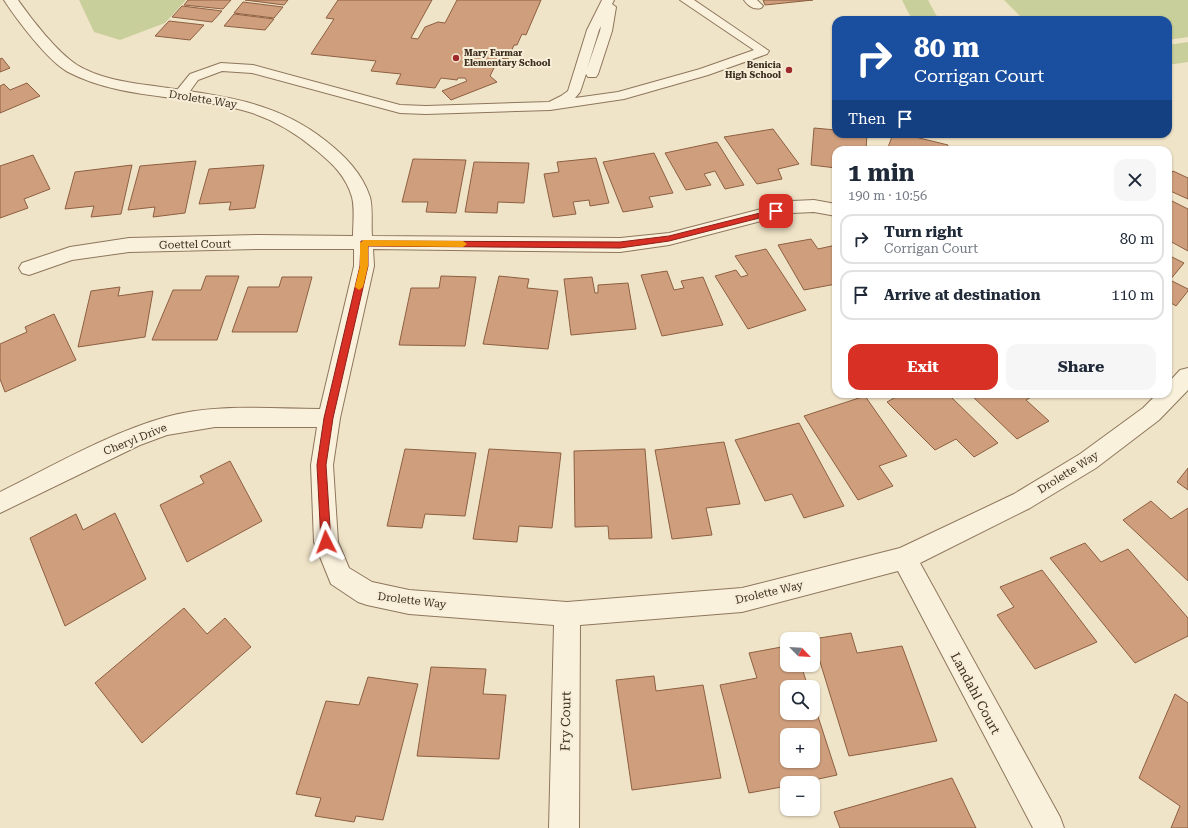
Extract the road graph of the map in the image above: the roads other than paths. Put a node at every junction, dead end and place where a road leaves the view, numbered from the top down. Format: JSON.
{"nodes":[{"id":1,"x":11,"y":0,"type":"edge"},
{"id":2,"x":608,"y":0,"type":"edge"},
{"id":3,"x":612,"y":0,"type":"edge"},
{"id":4,"x":686,"y":0,"type":"edge"},
{"id":5,"x":180,"y":95,"type":"junction"},
{"id":6,"x":583,"y":101,"type":"junction"},
{"id":7,"x":550,"y":106,"type":"junction"},
{"id":8,"x":832,"y":209,"type":"edge"},
{"id":9,"x":364,"y":243,"type":"junction"},
{"id":10,"x":30,"y":268,"type":"dead end"},
{"id":11,"x":1188,"y":376,"type":"edge"},
{"id":12,"x":1172,"y":392,"type":"edge"},
{"id":13,"x":1167,"y":398,"type":"edge"},
{"id":14,"x":329,"y":418,"type":"junction"},
{"id":15,"x":0,"y":503,"type":"edge"},
{"id":16,"x":904,"y":558,"type":"junction"},
{"id":17,"x":567,"y":614,"type":"junction"},
{"id":18,"x":564,"y":828,"type":"edge"},
{"id":19,"x":1049,"y":828,"type":"edge"}],
"edges":[{"from":1,"to":5,"type":"street","name":"Drolette Way"},
{"from":2,"to":7,"type":"lane"},
{"from":3,"to":6,"type":"lane"},
{"from":4,"to":6,"type":"lane"},
{"from":5,"to":7,"type":"lane"},
{"from":5,"to":9,"type":"street","name":"Drolette Way"},
{"from":6,"to":7,"type":"lane"},
{"from":8,"to":9,"type":"street","name":"Goettel Court"},
{"from":9,"to":10,"type":"street","name":"Goettel Court"},
{"from":9,"to":14,"type":"street","name":"Drolette Way"},
{"from":11,"to":12,"type":"street","name":"Drolette Way"},
{"from":13,"to":16,"type":"street","name":"Drolette Way"},
{"from":14,"to":15,"type":"street","name":"Cheryl Drive"},
{"from":14,"to":17,"type":"street","name":"Drolette Way"},
{"from":16,"to":17,"type":"street","name":"Drolette Way"},
{"from":16,"to":19,"type":"street","name":"Landahl Court"},
{"from":17,"to":18,"type":"street","name":"Fry Court"}]}
